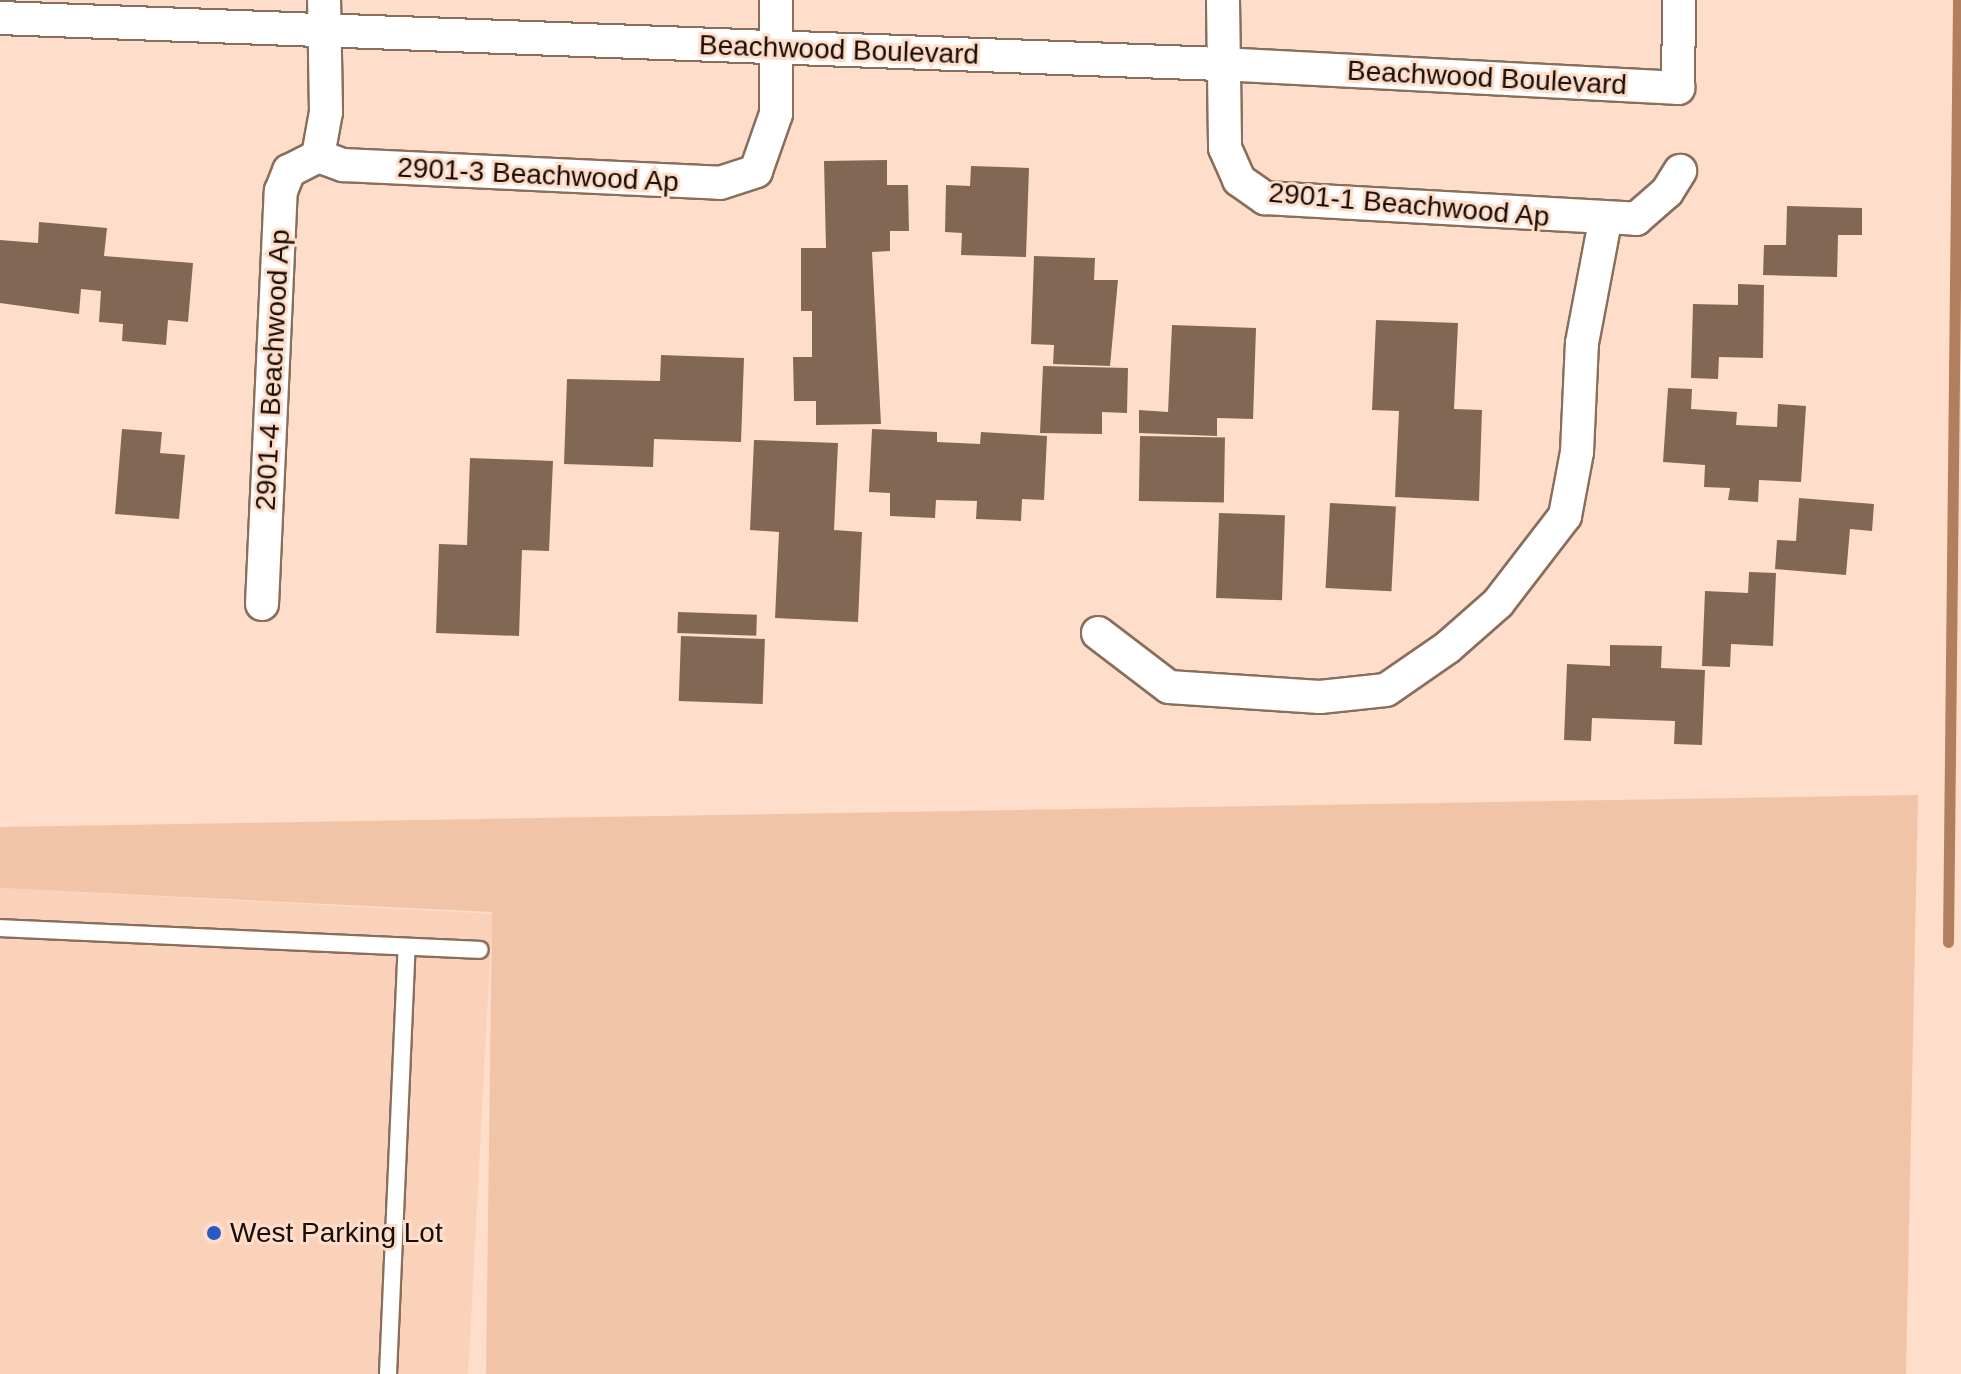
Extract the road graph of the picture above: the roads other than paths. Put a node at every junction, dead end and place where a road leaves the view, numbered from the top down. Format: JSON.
{"nodes":[{"id":1,"x":776,"y":0,"type":"edge"},
{"id":2,"x":1223,"y":0,"type":"edge"},
{"id":3,"x":1679,"y":0,"type":"edge"},
{"id":4,"x":324,"y":15,"type":"edge"},
{"id":5,"x":0,"y":18,"type":"edge"},
{"id":6,"x":775,"y":48,"type":"junction"},
{"id":7,"x":1222,"y":64,"type":"junction"},
{"id":8,"x":318,"y":156,"type":"junction"},
{"id":9,"x":1680,"y":171,"type":"dead end"},
{"id":10,"x":1605,"y":221,"type":"junction"},
{"id":11,"x":262,"y":604,"type":"dead end"},
{"id":12,"x":1098,"y":633,"type":"dead end"},
{"id":13,"x":0,"y":928,"type":"edge"},
{"id":14,"x":407,"y":947,"type":"junction"},
{"id":15,"x":479,"y":950,"type":"dead end"},
{"id":16,"x":388,"y":1374,"type":"edge"}],
"edges":[{"from":1,"to":6,"type":"street","name":"2901-3 Beachwood Ap"},
{"from":2,"to":7,"type":"street","name":"2901-1 Beachwood Ap"},
{"from":3,"to":7,"type":"street","name":"Beachwood Boulevard"},
{"from":4,"to":5,"type":"street","name":"Beachwood Boulevard"},
{"from":4,"to":6,"type":"street","name":"Beachwood Boulevard"},
{"from":4,"to":8,"type":"street"},
{"from":6,"to":7,"type":"street","name":"Beachwood Boulevard"},
{"from":6,"to":8,"type":"street","name":"2901-3 Beachwood Ap"},
{"from":7,"to":10,"type":"street","name":"2901-1 Beachwood Ap"},
{"from":8,"to":11,"type":"street","name":"2901-4 Beachwood Ap"},
{"from":9,"to":10,"type":"street","name":"2901-1 Beachwood Ap"},
{"from":10,"to":12,"type":"street"},
{"from":13,"to":14,"type":"lane"},
{"from":14,"to":15,"type":"lane"},
{"from":14,"to":16,"type":"lane"}]}
